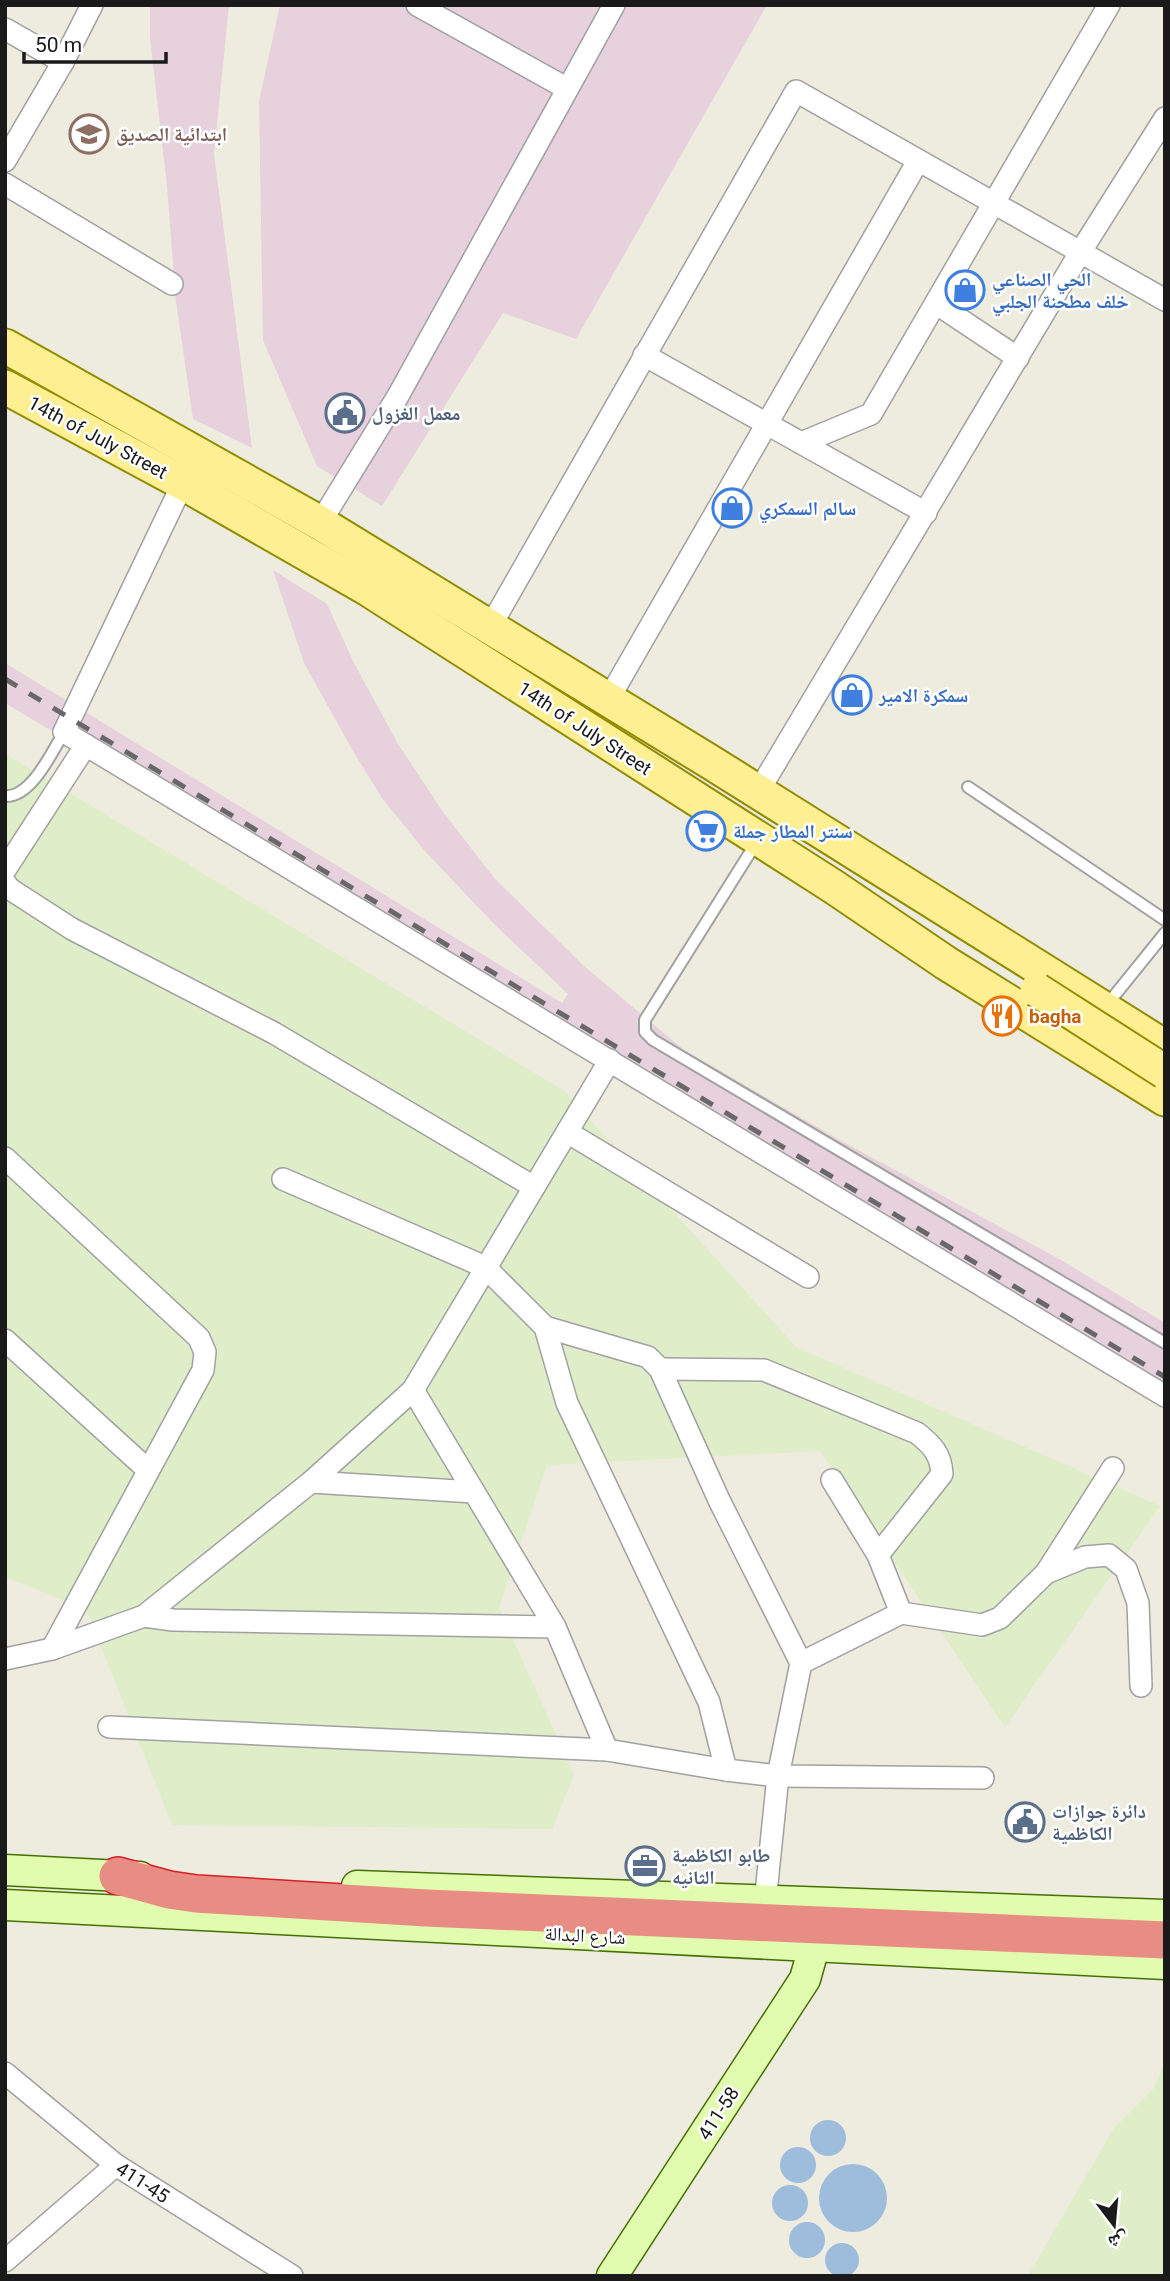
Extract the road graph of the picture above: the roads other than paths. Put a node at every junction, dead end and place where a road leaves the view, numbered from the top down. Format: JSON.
{"nodes":[{"id":1,"x":92,"y":5,"type":"edge"},
{"id":2,"x":417,"y":5,"type":"edge"},
{"id":3,"x":614,"y":5,"type":"edge"},
{"id":4,"x":1110,"y":5,"type":"edge"},
{"id":5,"x":5,"y":29,"type":"edge"},
{"id":6,"x":63,"y":62,"type":"junction"},
{"id":7,"x":566,"y":88,"type":"junction"},
{"id":8,"x":1165,"y":118,"type":"edge"},
{"id":9,"x":5,"y":161,"type":"edge"},
{"id":10,"x":918,"y":161,"type":"junction"},
{"id":11,"x":5,"y":184,"type":"edge"},
{"id":12,"x":994,"y":204,"type":"junction"},
{"id":13,"x":1081,"y":251,"type":"junction"},
{"id":14,"x":172,"y":284,"type":"dead end"},
{"id":15,"x":1165,"y":300,"type":"edge"},
{"id":16,"x":937,"y":304,"type":"junction"},
{"id":17,"x":5,"y":346,"type":"edge"},
{"id":18,"x":644,"y":355,"type":"junction"},
{"id":19,"x":1018,"y":358,"type":"junction"},
{"id":20,"x":5,"y":387,"type":"edge"},
{"id":21,"x":766,"y":423,"type":"junction"},
{"id":22,"x":801,"y":443,"type":"junction"},
{"id":23,"x":183,"y":483,"type":"junction"},
{"id":24,"x":926,"y":513,"type":"junction"},
{"id":25,"x":320,"y":523,"type":"junction"},
{"id":26,"x":490,"y":627,"type":"junction"},
{"id":27,"x":608,"y":700,"type":"junction"},
{"id":28,"x":642,"y":722,"type":"junction"},
{"id":29,"x":64,"y":732,"type":"junction"},
{"id":30,"x":86,"y":745,"type":"junction"},
{"id":31,"x":968,"y":787,"type":"dead end"},
{"id":32,"x":758,"y":792,"type":"junction"},
{"id":33,"x":5,"y":796,"type":"edge"},
{"id":34,"x":758,"y":839,"type":"junction"},
{"id":35,"x":5,"y":870,"type":"edge"},
{"id":36,"x":5,"y":883,"type":"edge"},
{"id":37,"x":1165,"y":920,"type":"edge"},
{"id":38,"x":1164,"y":935,"type":"edge"},
{"id":39,"x":1104,"y":1009,"type":"junction"},
{"id":40,"x":1165,"y":1047,"type":"edge"},
{"id":41,"x":1165,"y":1056,"type":"edge"},
{"id":42,"x":610,"y":1060,"type":"junction"},
{"id":43,"x":1160,"y":1087,"type":"edge"},
{"id":44,"x":567,"y":1132,"type":"junction"},
{"id":45,"x":5,"y":1158,"type":"edge"},
{"id":46,"x":283,"y":1179,"type":"dead end"},
{"id":47,"x":534,"y":1187,"type":"junction"},
{"id":48,"x":485,"y":1267,"type":"junction"},
{"id":49,"x":808,"y":1277,"type":"dead end"},
{"id":50,"x":545,"y":1327,"type":"junction"},
{"id":51,"x":5,"y":1340,"type":"edge"},
{"id":52,"x":1165,"y":1343,"type":"edge"},
{"id":53,"x":660,"y":1369,"type":"junction"},
{"id":54,"x":413,"y":1390,"type":"junction"},
{"id":55,"x":1165,"y":1396,"type":"edge"},
{"id":56,"x":1113,"y":1468,"type":"dead end"},
{"id":57,"x":148,"y":1470,"type":"junction"},
{"id":58,"x":832,"y":1480,"type":"dead end"},
{"id":59,"x":311,"y":1482,"type":"junction"},
{"id":60,"x":474,"y":1492,"type":"junction"},
{"id":61,"x":878,"y":1555,"type":"junction"},
{"id":62,"x":1046,"y":1573,"type":"junction"},
{"id":63,"x":901,"y":1613,"type":"junction"},
{"id":64,"x":144,"y":1616,"type":"junction"},
{"id":65,"x":555,"y":1627,"type":"junction"},
{"id":66,"x":52,"y":1649,"type":"junction"},
{"id":67,"x":5,"y":1659,"type":"edge"},
{"id":68,"x":800,"y":1662,"type":"junction"},
{"id":69,"x":1141,"y":1686,"type":"dead end"},
{"id":70,"x":109,"y":1727,"type":"dead end"},
{"id":71,"x":607,"y":1750,"type":"junction"},
{"id":72,"x":726,"y":1770,"type":"junction"},
{"id":73,"x":778,"y":1776,"type":"junction"},
{"id":74,"x":984,"y":1778,"type":"dead end"},
{"id":75,"x":5,"y":1870,"type":"edge"},
{"id":76,"x":118,"y":1876,"type":"joint"},
{"id":77,"x":5,"y":1905,"type":"edge"},
{"id":78,"x":755,"y":1913,"type":"junction"},
{"id":79,"x":1165,"y":1916,"type":"edge"},
{"id":80,"x":1165,"y":1940,"type":"edge"},
{"id":81,"x":814,"y":1947,"type":"junction"},
{"id":82,"x":1165,"y":1964,"type":"edge"},
{"id":83,"x":5,"y":2073,"type":"edge"},
{"id":84,"x":116,"y":2165,"type":"junction"},
{"id":85,"x":5,"y":2261,"type":"edge"},
{"id":86,"x":292,"y":2276,"type":"edge"},
{"id":87,"x":612,"y":2276,"type":"edge"}],
"edges":[{"from":1,"to":6,"type":"street"},
{"from":2,"to":7,"type":"street"},
{"from":3,"to":7,"type":"street"},
{"from":4,"to":12,"type":"street"},
{"from":5,"to":6,"type":"street"},
{"from":6,"to":9,"type":"street"},
{"from":7,"to":25,"type":"street"},
{"from":8,"to":13,"type":"street"},
{"from":10,"to":12,"type":"street"},
{"from":10,"to":18,"type":"street"},
{"from":10,"to":21,"type":"street"},
{"from":11,"to":14,"type":"street"},
{"from":12,"to":13,"type":"street"},
{"from":12,"to":16,"type":"street"},
{"from":13,"to":15,"type":"street"},
{"from":13,"to":19,"type":"street"},
{"from":16,"to":19,"type":"street"},
{"from":16,"to":22,"type":"street"},
{"from":17,"to":25,"type":"main road","name":"14th of July Street"},
{"from":18,"to":21,"type":"street"},
{"from":18,"to":26,"type":"street"},
{"from":19,"to":24,"type":"street"},
{"from":20,"to":23,"type":"main road","name":"14th of July Street"},
{"from":21,"to":22,"type":"street"},
{"from":21,"to":27,"type":"street"},
{"from":22,"to":24,"type":"street"},
{"from":23,"to":29,"type":"street"},
{"from":23,"to":34,"type":"main road","name":"14th of July Street"},
{"from":24,"to":32,"type":"street"},
{"from":25,"to":26,"type":"main road","name":"14th of July Street"},
{"from":26,"to":27,"type":"main road","name":"14th of July Street"},
{"from":27,"to":28,"type":"main road","name":"14th of July Street"},
{"from":28,"to":32,"type":"main road","name":"14th of July Street"},
{"from":28,"to":43,"type":"main road","bridge":true},
{"from":29,"to":30,"type":"street"},
{"from":29,"to":33,"type":"lane"},
{"from":30,"to":35,"type":"street"},
{"from":30,"to":42,"type":"street"},
{"from":31,"to":37,"type":"lane"},
{"from":32,"to":39,"type":"main road","name":"14th of July Street"},
{"from":34,"to":43,"type":"main road","name":"14th of July Street"},
{"from":34,"to":52,"type":"lane"},
{"from":36,"to":47,"type":"street"},
{"from":38,"to":39,"type":"lane"},
{"from":39,"to":40,"type":"main road","name":"14th of July Street"},
{"from":41,"to":43,"type":"main road"},
{"from":42,"to":44,"type":"street"},
{"from":42,"to":55,"type":"street"},
{"from":44,"to":47,"type":"street"},
{"from":44,"to":49,"type":"street"},
{"from":45,"to":57,"type":"street"},
{"from":46,"to":48,"type":"street"},
{"from":47,"to":48,"type":"street"},
{"from":48,"to":50,"type":"street"},
{"from":48,"to":54,"type":"street"},
{"from":50,"to":53,"type":"street"},
{"from":50,"to":72,"type":"street"},
{"from":51,"to":57,"type":"street"},
{"from":53,"to":61,"type":"street"},
{"from":53,"to":68,"type":"street"},
{"from":54,"to":59,"type":"street"},
{"from":54,"to":60,"type":"street"},
{"from":56,"to":62,"type":"street"},
{"from":57,"to":66,"type":"street"},
{"from":58,"to":61,"type":"street"},
{"from":59,"to":60,"type":"street"},
{"from":59,"to":64,"type":"street"},
{"from":60,"to":65,"type":"street"},
{"from":61,"to":63,"type":"street"},
{"from":62,"to":63,"type":"street"},
{"from":62,"to":69,"type":"street"},
{"from":63,"to":68,"type":"street"},
{"from":64,"to":65,"type":"street"},
{"from":64,"to":66,"type":"street"},
{"from":65,"to":71,"type":"street"},
{"from":66,"to":67,"type":"street"},
{"from":68,"to":73,"type":"street"},
{"from":70,"to":71,"type":"street"},
{"from":71,"to":72,"type":"street"},
{"from":72,"to":73,"type":"street"},
{"from":73,"to":74,"type":"street"},
{"from":73,"to":78,"type":"street"},
{"from":75,"to":76,"type":"main road"},
{"from":76,"to":78,"type":"highway"},
{"from":77,"to":81,"type":"main road","name":"شارع البدالة"},
{"from":78,"to":79,"type":"main road"},
{"from":78,"to":80,"type":"highway"},
{"from":81,"to":82,"type":"main road","name":"شارع البدالة"},
{"from":81,"to":87,"type":"main road","name":"411-58"},
{"from":83,"to":84,"type":"street","name":"411-45"},
{"from":84,"to":85,"type":"street"},
{"from":84,"to":86,"type":"street","name":"411-45"}]}
